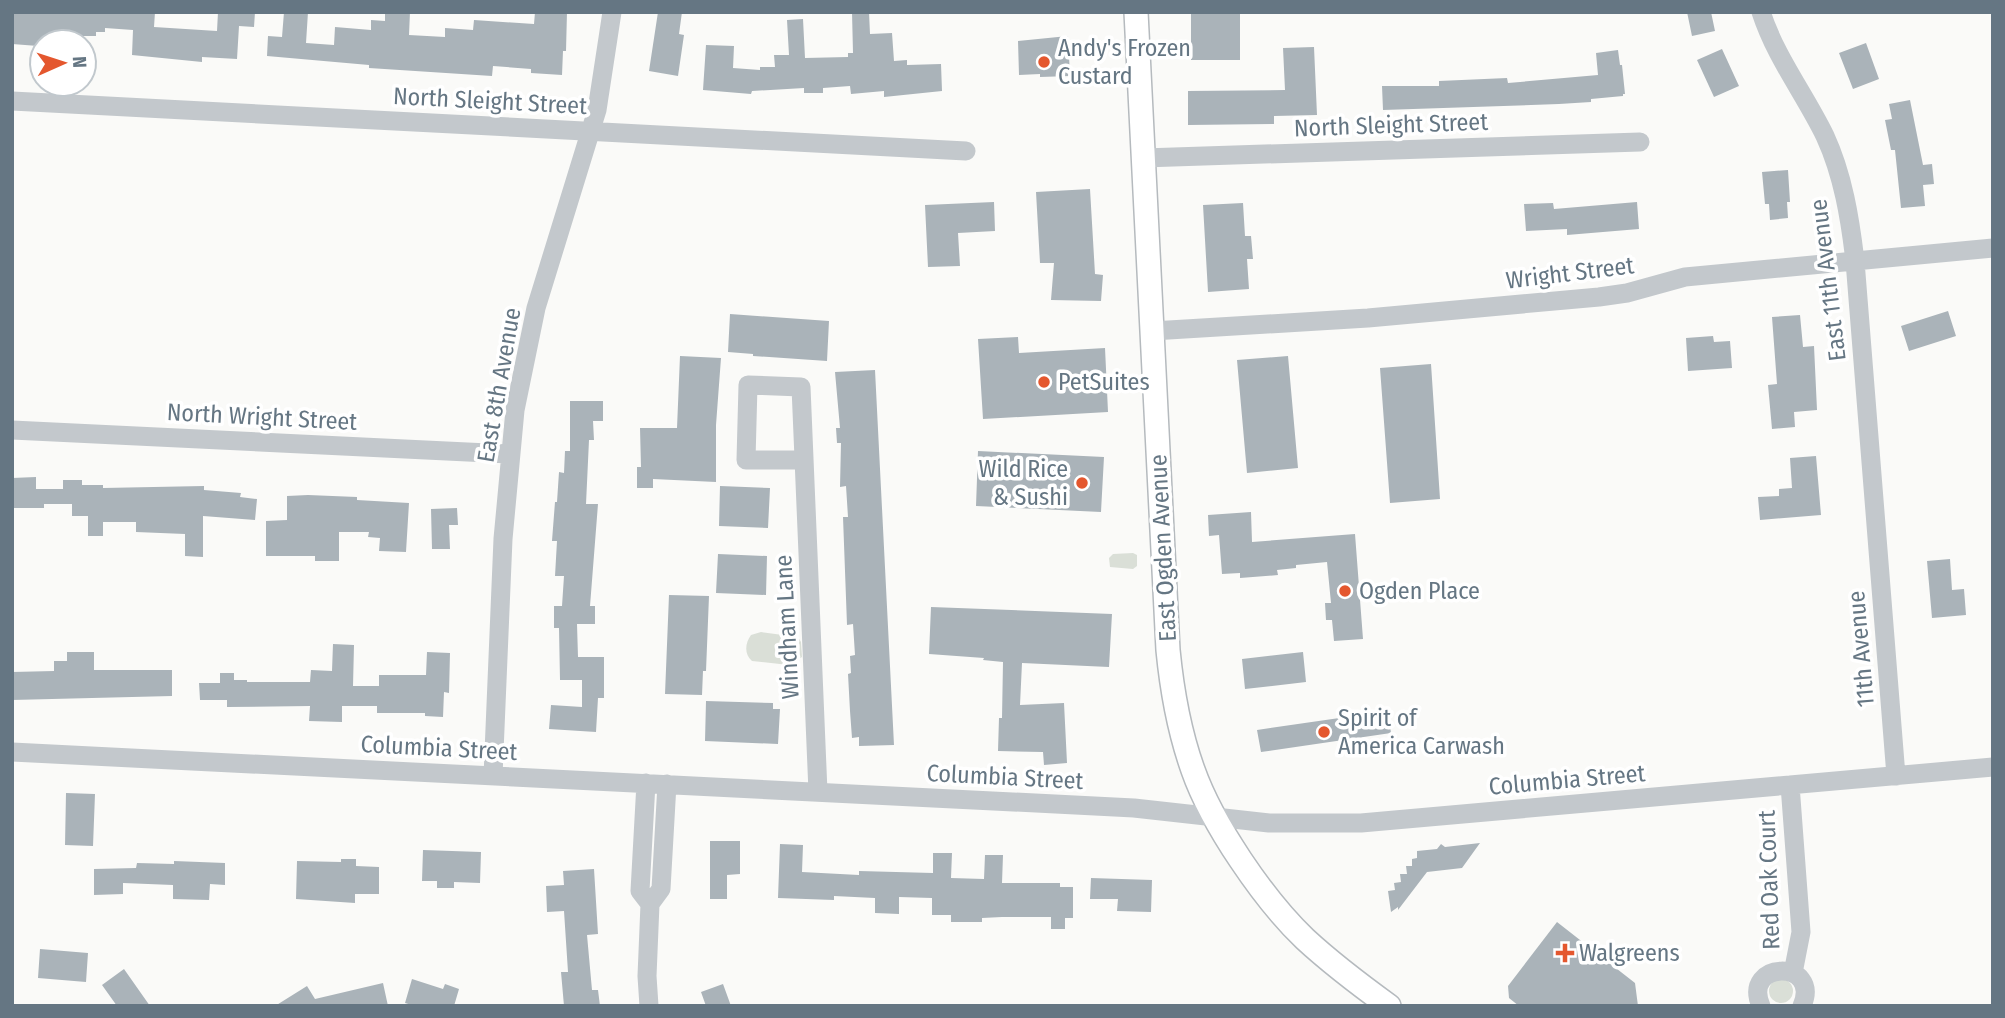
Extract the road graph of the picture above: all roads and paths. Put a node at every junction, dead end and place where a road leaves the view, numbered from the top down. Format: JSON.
{"nodes":[{"id":1,"x":612,"y":12,"type":"edge"},
{"id":2,"x":1136,"y":12,"type":"edge"},
{"id":3,"x":1761,"y":12,"type":"edge"},
{"id":4,"x":12,"y":101,"type":"edge"},
{"id":5,"x":591,"y":130,"type":"junction"},
{"id":6,"x":1640,"y":142,"type":"dead end"},
{"id":7,"x":966,"y":151,"type":"dead end"},
{"id":8,"x":1143,"y":158,"type":"junction"},
{"id":9,"x":1993,"y":248,"type":"edge"},
{"id":10,"x":1855,"y":261,"type":"junction"},
{"id":11,"x":1152,"y":331,"type":"junction"},
{"id":12,"x":12,"y":430,"type":"edge"},
{"id":13,"x":509,"y":454,"type":"junction"},
{"id":14,"x":804,"y":460,"type":"junction"},
{"id":15,"x":1874,"y":518,"type":"joint"},
{"id":16,"x":12,"y":752,"type":"edge"},
{"id":17,"x":1993,"y":767,"type":"edge"},
{"id":18,"x":493,"y":776,"type":"junction"},
{"id":19,"x":1896,"y":776,"type":"junction"},
{"id":20,"x":646,"y":783,"type":"junction"},
{"id":21,"x":667,"y":784,"type":"junction"},
{"id":22,"x":1790,"y":785,"type":"junction"},
{"id":23,"x":818,"y":792,"type":"junction"},
{"id":24,"x":1214,"y":815,"type":"junction"},
{"id":25,"x":650,"y":904,"type":"junction"},
{"id":26,"x":1793,"y":972,"type":"junction"},
{"id":27,"x":649,"y":1006,"type":"edge"},
{"id":28,"x":1389,"y":1006,"type":"edge"},
{"id":29,"x":1761,"y":1006,"type":"edge"},
{"id":30,"x":1802,"y":1006,"type":"edge"}],
"edges":[{"from":1,"to":5,"type":"street","name":"East 8th Avenue"},
{"from":2,"to":8,"type":"main road","name":"East Ogden Avenue"},
{"from":3,"to":10,"type":"street","name":"East 11th Avenue"},
{"from":4,"to":5,"type":"street","name":"North Sleight Street"},
{"from":5,"to":7,"type":"street","name":"North Sleight Street"},
{"from":5,"to":13,"type":"street","name":"East 8th Avenue"},
{"from":6,"to":8,"type":"street","name":"North Sleight Street"},
{"from":8,"to":11,"type":"main road","name":"East Ogden Avenue"},
{"from":9,"to":10,"type":"street","name":"Wright Street"},
{"from":10,"to":11,"type":"street","name":"Wright Street"},
{"from":10,"to":15,"type":"street","name":"East 11th Avenue"},
{"from":11,"to":24,"type":"main road","name":"East Ogden Avenue"},
{"from":12,"to":13,"type":"street","name":"North Wright Street"},
{"from":13,"to":18,"type":"street","name":"East 8th Avenue"},
{"from":14,"to":14,"type":"street","name":"Windham Lane"},
{"from":14,"to":23,"type":"street","name":"Windham Lane"},
{"from":15,"to":19,"type":"street","name":"11th Avenue"},
{"from":16,"to":18,"type":"street","name":"Columbia Street"},
{"from":17,"to":19,"type":"street","name":"Columbia Street"},
{"from":18,"to":20,"type":"street","name":"Columbia Street"},
{"from":19,"to":22,"type":"street","name":"Columbia Street"},
{"from":20,"to":21,"type":"street","name":"Columbia Street"},
{"from":20,"to":25,"type":"street"},
{"from":21,"to":23,"type":"street","name":"Columbia Street"},
{"from":21,"to":25,"type":"street"},
{"from":22,"to":24,"type":"street","name":"Columbia Street"},
{"from":22,"to":26,"type":"street","name":"Red Oak Court"},
{"from":23,"to":24,"type":"street","name":"Columbia Street"},
{"from":24,"to":28,"type":"main road","name":"East Ogden Avenue"},
{"from":25,"to":27,"type":"street"},
{"from":26,"to":29,"type":"street","name":"Red Oak Court"},
{"from":26,"to":30,"type":"street","name":"Red Oak Court"}]}
